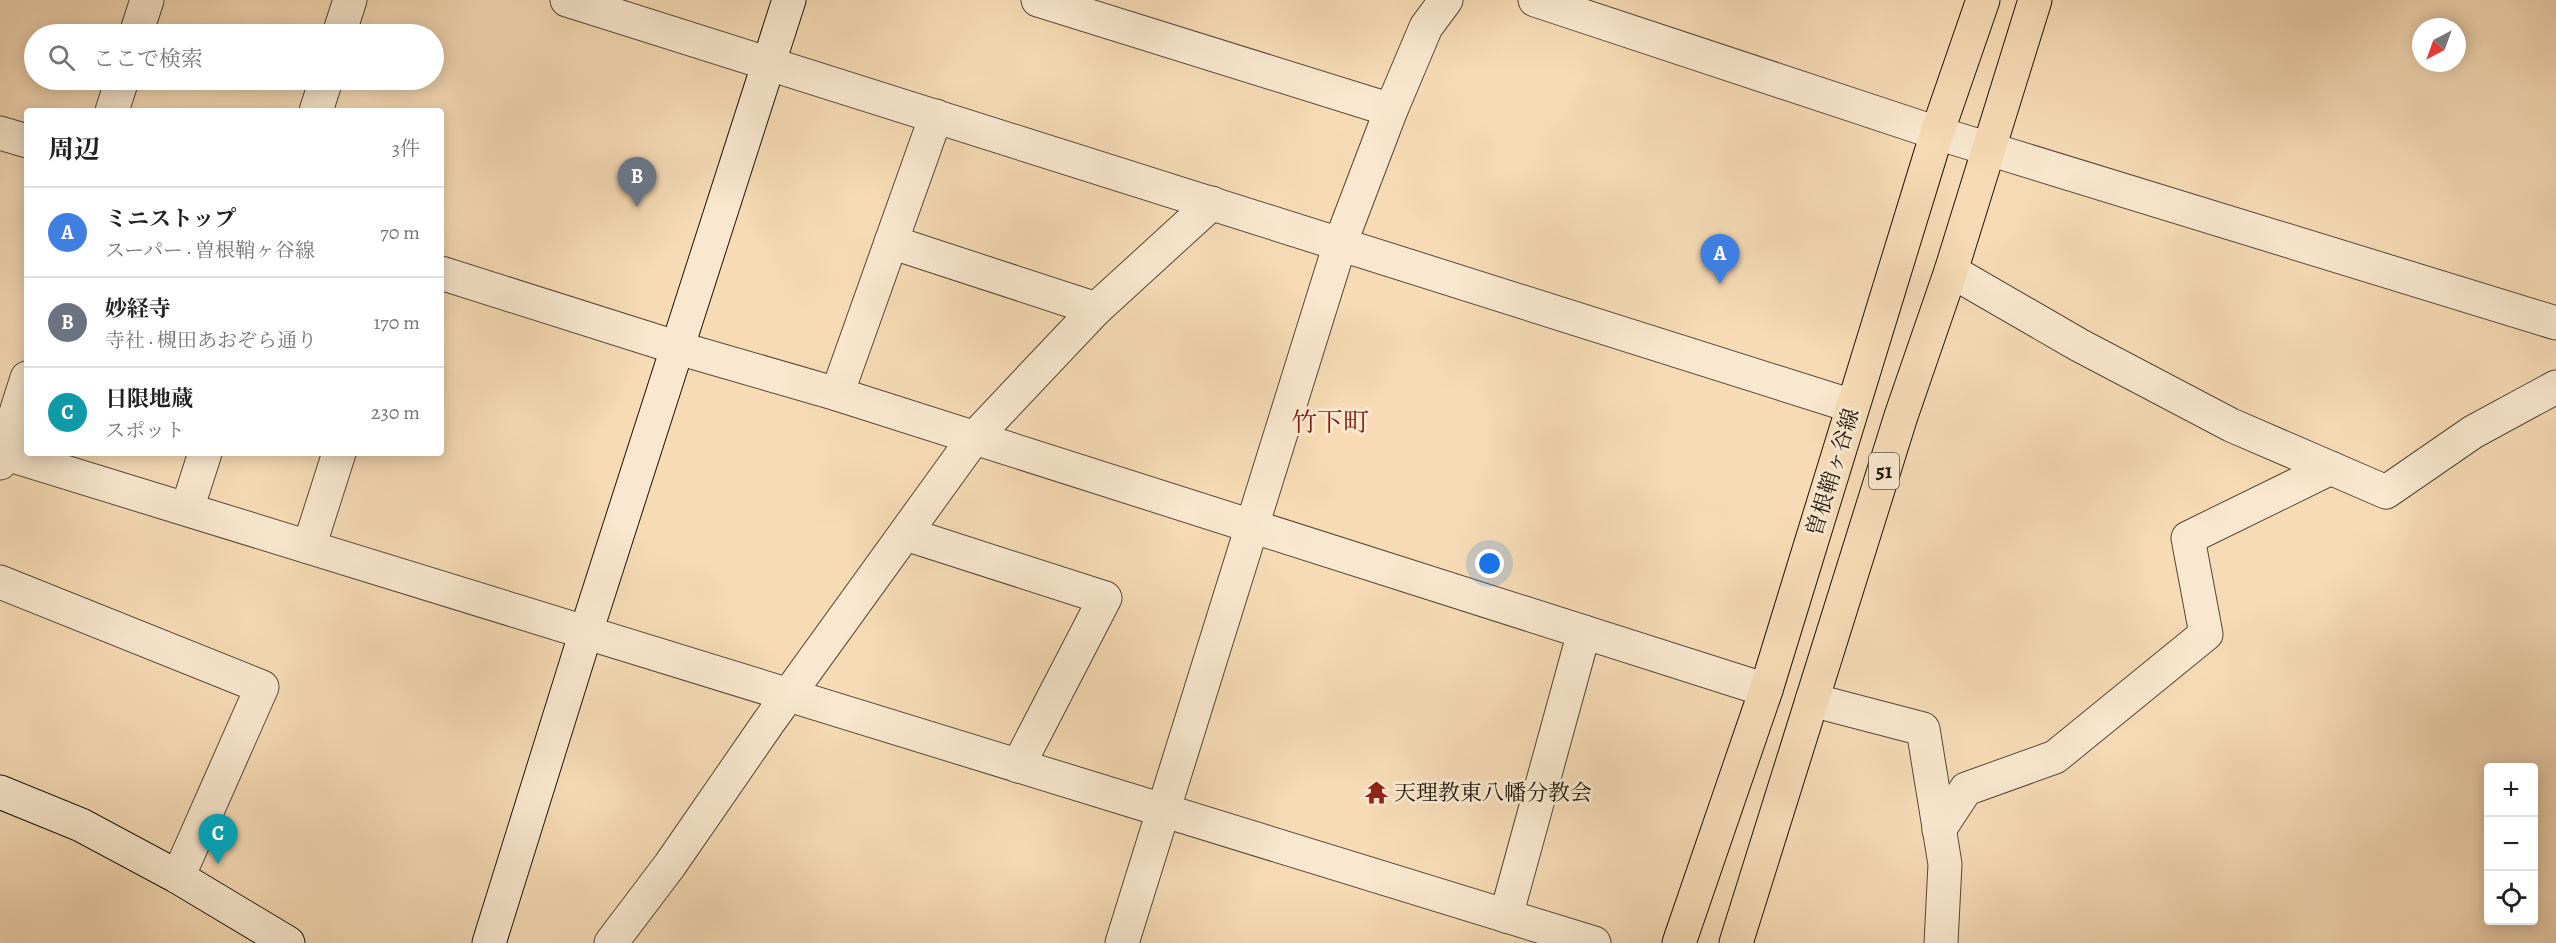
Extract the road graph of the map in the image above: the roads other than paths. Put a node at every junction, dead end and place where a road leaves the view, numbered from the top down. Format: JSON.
{"nodes":[{"id":1,"x":147,"y":0,"type":"edge"},
{"id":2,"x":350,"y":0,"type":"edge"},
{"id":3,"x":567,"y":0,"type":"edge"},
{"id":4,"x":789,"y":0,"type":"edge"},
{"id":5,"x":1038,"y":0,"type":"edge"},
{"id":6,"x":1446,"y":0,"type":"edge"},
{"id":7,"x":1535,"y":0,"type":"edge"},
{"id":8,"x":1983,"y":0,"type":"edge"},
{"id":9,"x":2036,"y":0,"type":"edge"},
{"id":10,"x":139,"y":24,"type":"edge"},
{"id":11,"x":342,"y":24,"type":"edge"},
{"id":12,"x":768,"y":63,"type":"junction"},
{"id":13,"x":119,"y":90,"type":"edge"},
{"id":14,"x":323,"y":90,"type":"edge"},
{"id":15,"x":113,"y":108,"type":"edge"},
{"id":16,"x":317,"y":108,"type":"edge"},
{"id":17,"x":1391,"y":110,"type":"junction"},
{"id":18,"x":936,"y":116,"type":"junction"},
{"id":19,"x":0,"y":133,"type":"edge"},
{"id":20,"x":1937,"y":133,"type":"junction"},
{"id":21,"x":24,"y":140,"type":"edge"},
{"id":22,"x":1988,"y":147,"type":"junction"},
{"id":23,"x":1212,"y":203,"type":"junction"},
{"id":24,"x":891,"y":242,"type":"junction"},
{"id":25,"x":1340,"y":244,"type":"junction"},
{"id":26,"x":1951,"y":271,"type":"junction"},
{"id":27,"x":444,"y":274,"type":"edge"},
{"id":28,"x":1096,"y":309,"type":"junction"},
{"id":29,"x":2556,"y":322,"type":"edge"},
{"id":30,"x":678,"y":348,"type":"junction"},
{"id":31,"x":24,"y":387,"type":"edge"},
{"id":32,"x":2556,"y":387,"type":"edge"},
{"id":33,"x":837,"y":394,"type":"junction"},
{"id":34,"x":1852,"y":406,"type":"junction"},
{"id":35,"x":974,"y":438,"type":"junction"},
{"id":36,"x":1,"y":456,"type":"edge"},
{"id":37,"x":204,"y":456,"type":"edge"},
{"id":38,"x":338,"y":456,"type":"edge"},
{"id":39,"x":2331,"y":468,"type":"junction"},
{"id":40,"x":187,"y":509,"type":"junction"},
{"id":41,"x":1252,"y":525,"type":"junction"},
{"id":42,"x":906,"y":534,"type":"junction"},
{"id":43,"x":309,"y":547,"type":"junction"},
{"id":44,"x":0,"y":582,"type":"edge"},
{"id":45,"x":586,"y":632,"type":"junction"},
{"id":46,"x":1584,"y":632,"type":"junction"},
{"id":47,"x":1766,"y":690,"type":"junction"},
{"id":48,"x":789,"y":695,"type":"junction"},
{"id":49,"x":1812,"y":700,"type":"junction"},
{"id":50,"x":1018,"y":766,"type":"junction"},
{"id":51,"x":0,"y":792,"type":"edge"},
{"id":52,"x":1163,"y":810,"type":"junction"},
{"id":53,"x":1939,"y":830,"type":"junction"},
{"id":54,"x":178,"y":877,"type":"junction"},
{"id":55,"x":1506,"y":916,"type":"junction"},
{"id":56,"x":288,"y":943,"type":"edge"},
{"id":57,"x":489,"y":943,"type":"edge"},
{"id":58,"x":611,"y":943,"type":"edge"},
{"id":59,"x":1122,"y":943,"type":"edge"},
{"id":60,"x":1594,"y":943,"type":"edge"},
{"id":61,"x":1679,"y":943,"type":"edge"},
{"id":62,"x":1736,"y":943,"type":"edge"},
{"id":63,"x":1941,"y":943,"type":"edge"}],
"edges":[{"from":1,"to":10,"type":"street"},
{"from":2,"to":11,"type":"street"},
{"from":3,"to":12,"type":"street"},
{"from":4,"to":12,"type":"street"},
{"from":5,"to":17,"type":"street"},
{"from":6,"to":17,"type":"street"},
{"from":7,"to":20,"type":"street"},
{"from":8,"to":20,"type":"main road","name":"曽根鞘ヶ谷線","number":"51"},
{"from":9,"to":22,"type":"main road","number":"51"},
{"from":12,"to":18,"type":"street"},
{"from":12,"to":30,"type":"street"},
{"from":13,"to":15,"type":"street"},
{"from":14,"to":16,"type":"street"},
{"from":17,"to":25,"type":"street"},
{"from":18,"to":23,"type":"street"},
{"from":18,"to":24,"type":"street"},
{"from":19,"to":21,"type":"street"},
{"from":20,"to":22,"type":"street"},
{"from":20,"to":34,"type":"main road","name":"曽根鞘ヶ谷線","number":"51"},
{"from":22,"to":26,"type":"main road","number":"51"},
{"from":22,"to":29,"type":"street"},
{"from":23,"to":25,"type":"street"},
{"from":23,"to":28,"type":"street"},
{"from":24,"to":28,"type":"street"},
{"from":24,"to":33,"type":"street"},
{"from":25,"to":34,"type":"street"},
{"from":25,"to":41,"type":"street"},
{"from":26,"to":39,"type":"street"},
{"from":26,"to":49,"type":"main road","number":"51"},
{"from":27,"to":30,"type":"street"},
{"from":28,"to":35,"type":"street"},
{"from":30,"to":33,"type":"street"},
{"from":30,"to":45,"type":"street"},
{"from":31,"to":36,"type":"street"},
{"from":32,"to":39,"type":"street"},
{"from":33,"to":35,"type":"street"},
{"from":34,"to":47,"type":"main road","name":"曽根鞘ヶ谷線","number":"51"},
{"from":35,"to":41,"type":"street"},
{"from":35,"to":42,"type":"street"},
{"from":36,"to":40,"type":"street"},
{"from":37,"to":40,"type":"street"},
{"from":38,"to":43,"type":"street"},
{"from":39,"to":53,"type":"street"},
{"from":40,"to":43,"type":"street"},
{"from":41,"to":46,"type":"street"},
{"from":41,"to":52,"type":"street"},
{"from":42,"to":48,"type":"street"},
{"from":42,"to":50,"type":"street"},
{"from":43,"to":45,"type":"street"},
{"from":44,"to":54,"type":"street"},
{"from":45,"to":48,"type":"street"},
{"from":45,"to":57,"type":"street"},
{"from":46,"to":47,"type":"street"},
{"from":46,"to":55,"type":"street"},
{"from":47,"to":61,"type":"main road","name":"曽根鞘ヶ谷線","number":"51"},
{"from":48,"to":50,"type":"street"},
{"from":48,"to":58,"type":"street"},
{"from":49,"to":53,"type":"street"},
{"from":49,"to":62,"type":"main road","number":"51"},
{"from":50,"to":52,"type":"street"},
{"from":51,"to":54,"type":"street"},
{"from":52,"to":55,"type":"street"},
{"from":52,"to":59,"type":"street"},
{"from":53,"to":63,"type":"street"},
{"from":54,"to":56,"type":"street"},
{"from":55,"to":60,"type":"street"}]}
